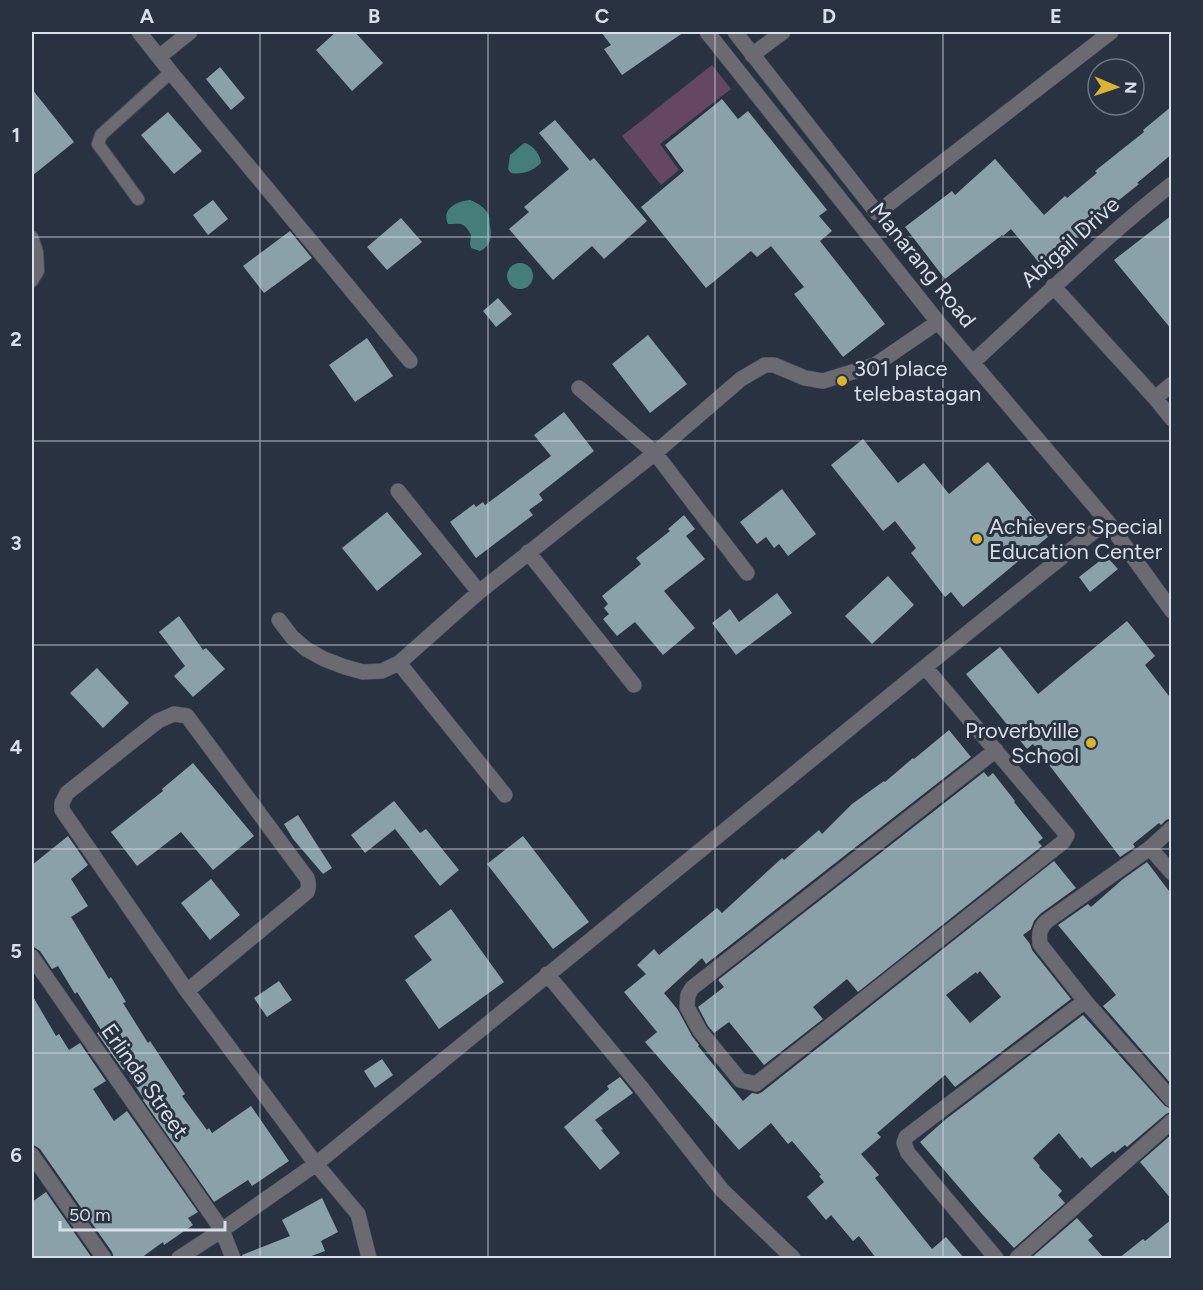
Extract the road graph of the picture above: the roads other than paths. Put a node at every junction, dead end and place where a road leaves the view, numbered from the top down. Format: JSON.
{"nodes":[{"id":1,"x":139,"y":32,"type":"edge"},
{"id":2,"x":190,"y":32,"type":"edge"},
{"id":3,"x":707,"y":32,"type":"edge"},
{"id":4,"x":735,"y":32,"type":"edge"},
{"id":5,"x":783,"y":32,"type":"edge"},
{"id":6,"x":1111,"y":32,"type":"edge"},
{"id":7,"x":752,"y":55,"type":"junction"},
{"id":8,"x":159,"y":57,"type":"junction"},
{"id":9,"x":171,"y":72,"type":"junction"},
{"id":10,"x":1172,"y":184,"type":"edge"},
{"id":11,"x":138,"y":199,"type":"dead end"},
{"id":12,"x":32,"y":237,"type":"edge"},
{"id":13,"x":32,"y":281,"type":"edge"},
{"id":14,"x":1053,"y":286,"type":"junction"},
{"id":15,"x":938,"y":322,"type":"junction"},
{"id":16,"x":410,"y":361,"type":"dead end"},
{"id":17,"x":973,"y":362,"type":"junction"},
{"id":18,"x":1172,"y":384,"type":"edge"},
{"id":19,"x":579,"y":388,"type":"dead end"},
{"id":20,"x":1155,"y":398,"type":"junction"},
{"id":21,"x":1172,"y":419,"type":"edge"},
{"id":22,"x":655,"y":453,"type":"junction"},
{"id":23,"x":398,"y":491,"type":"dead end"},
{"id":24,"x":1107,"y":522,"type":"junction"},
{"id":25,"x":528,"y":552,"type":"junction"},
{"id":26,"x":747,"y":573,"type":"dead end"},
{"id":27,"x":479,"y":592,"type":"junction"},
{"id":28,"x":1172,"y":611,"type":"edge"},
{"id":29,"x":279,"y":620,"type":"dead end"},
{"id":30,"x":399,"y":663,"type":"junction"},
{"id":31,"x":925,"y":667,"type":"junction"},
{"id":32,"x":634,"y":685,"type":"dead end"},
{"id":33,"x":996,"y":750,"type":"junction"},
{"id":34,"x":505,"y":795,"type":"dead end"},
{"id":35,"x":1172,"y":828,"type":"edge"},
{"id":36,"x":1150,"y":848,"type":"junction"},
{"id":37,"x":1172,"y":873,"type":"edge"},
{"id":38,"x":32,"y":957,"type":"edge"},
{"id":39,"x":547,"y":974,"type":"junction"},
{"id":40,"x":187,"y":992,"type":"junction"},
{"id":41,"x":1085,"y":1001,"type":"junction"},
{"id":42,"x":1172,"y":1100,"type":"edge"},
{"id":43,"x":1172,"y":1121,"type":"edge"},
{"id":44,"x":32,"y":1155,"type":"edge"},
{"id":45,"x":316,"y":1164,"type":"junction"},
{"id":46,"x":222,"y":1230,"type":"junction"},
{"id":47,"x":104,"y":1258,"type":"edge"},
{"id":48,"x":179,"y":1258,"type":"edge"},
{"id":49,"x":234,"y":1258,"type":"edge"},
{"id":50,"x":369,"y":1258,"type":"edge"},
{"id":51,"x":793,"y":1258,"type":"edge"},
{"id":52,"x":996,"y":1258,"type":"edge"},
{"id":53,"x":1017,"y":1258,"type":"edge"}],
"edges":[{"from":1,"to":8,"type":"street"},
{"from":2,"to":8,"type":"street"},
{"from":3,"to":15,"type":"street","name":"Manarang Road"},
{"from":4,"to":7,"type":"street"},
{"from":5,"to":7,"type":"street"},
{"from":6,"to":7,"type":"street"},
{"from":8,"to":9,"type":"street"},
{"from":9,"to":11,"type":"lane"},
{"from":9,"to":16,"type":"street"},
{"from":10,"to":14,"type":"street","name":"Abigail Drive"},
{"from":12,"to":13,"type":"lane"},
{"from":14,"to":17,"type":"street","name":"Abigail Drive"},
{"from":14,"to":20,"type":"street"},
{"from":15,"to":17,"type":"street","name":"Manarang Road"},
{"from":15,"to":22,"type":"street"},
{"from":17,"to":24,"type":"street","name":"Manarang Road"},
{"from":18,"to":20,"type":"street"},
{"from":19,"to":22,"type":"street"},
{"from":20,"to":21,"type":"street"},
{"from":22,"to":25,"type":"street"},
{"from":22,"to":26,"type":"street"},
{"from":23,"to":27,"type":"street"},
{"from":24,"to":28,"type":"street","name":"Manarang Road"},
{"from":24,"to":31,"type":"street"},
{"from":25,"to":27,"type":"street"},
{"from":25,"to":32,"type":"street"},
{"from":27,"to":30,"type":"street"},
{"from":29,"to":30,"type":"street"},
{"from":30,"to":34,"type":"street"},
{"from":31,"to":33,"type":"street"},
{"from":31,"to":39,"type":"street"},
{"from":33,"to":33,"type":"street"},
{"from":35,"to":36,"type":"street"},
{"from":36,"to":37,"type":"street"},
{"from":36,"to":41,"type":"street"},
{"from":38,"to":46,"type":"street","name":"Erlinda Street"},
{"from":39,"to":45,"type":"street"},
{"from":39,"to":51,"type":"street"},
{"from":40,"to":40,"type":"street"},
{"from":40,"to":45,"type":"street"},
{"from":41,"to":42,"type":"street"},
{"from":41,"to":52,"type":"street"},
{"from":43,"to":53,"type":"street"},
{"from":44,"to":47,"type":"street"},
{"from":45,"to":46,"type":"street"},
{"from":45,"to":50,"type":"street"},
{"from":46,"to":48,"type":"street"},
{"from":46,"to":49,"type":"street","name":"Erlinda Street"}]}
